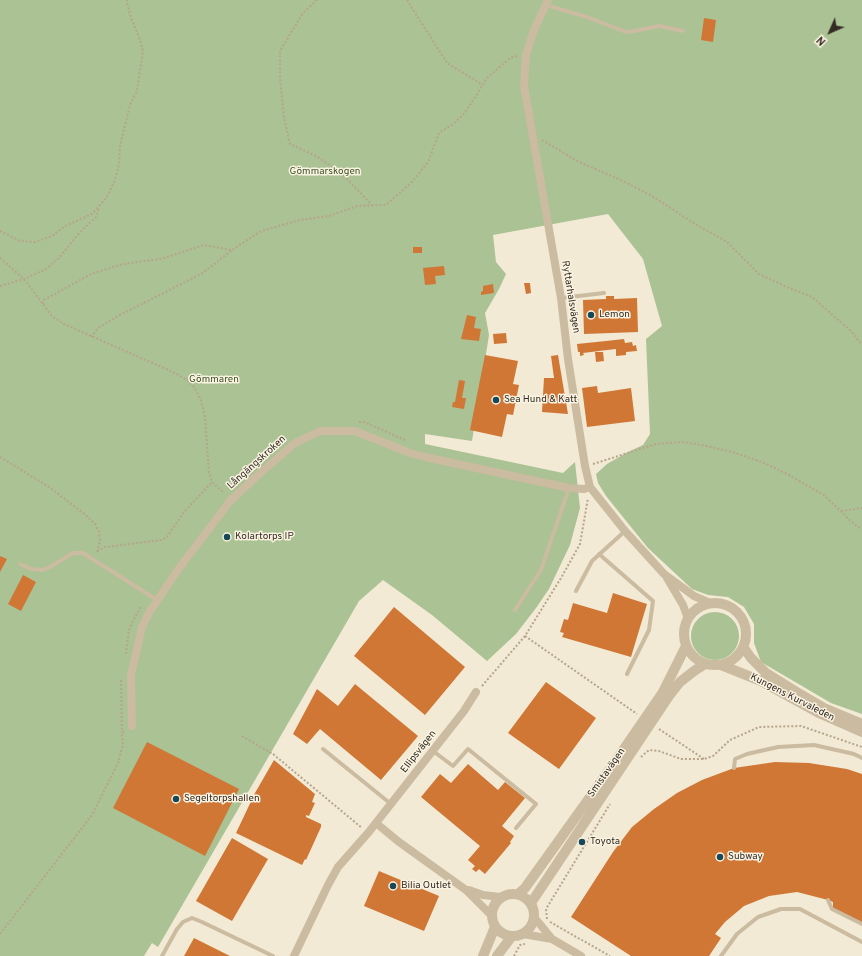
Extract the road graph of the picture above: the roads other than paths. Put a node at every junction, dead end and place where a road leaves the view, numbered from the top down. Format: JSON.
{"nodes":[{"id":1,"x":546,"y":2,"type":"edge"},
{"id":2,"x":683,"y":31,"type":"dead end"},
{"id":3,"x":604,"y":294,"type":"dead end"},
{"id":4,"x":561,"y":298,"type":"junction"},
{"id":5,"x":590,"y":487,"type":"junction"},
{"id":6,"x":569,"y":488,"type":"junction"},
{"id":7,"x":625,"y":531,"type":"junction"},
{"id":8,"x":599,"y":554,"type":"junction"},
{"id":9,"x":20,"y":564,"type":"dead end"},
{"id":10,"x":664,"y":574,"type":"junction"},
{"id":11,"x":576,"y":591,"type":"dead end"},
{"id":12,"x":157,"y":600,"type":"junction"},
{"id":13,"x":710,"y":603,"type":"junction"},
{"id":14,"x":515,"y":610,"type":"dead end"},
{"id":15,"x":688,"y":619,"type":"junction"},
{"id":16,"x":686,"y":646,"type":"junction"},
{"id":17,"x":744,"y":648,"type":"junction"},
{"id":18,"x":705,"y":664,"type":"junction"},
{"id":19,"x":721,"y":665,"type":"junction"},
{"id":20,"x":627,"y":674,"type":"dead end"},
{"id":21,"x":476,"y":692,"type":"road end"},
{"id":22,"x":862,"y":724,"type":"edge"},
{"id":23,"x":132,"y":726,"type":"road end"},
{"id":24,"x":862,"y":732,"type":"edge"},
{"id":25,"x":323,"y":749,"type":"dead end"},
{"id":26,"x":433,"y":751,"type":"junction"},
{"id":27,"x":862,"y":758,"type":"edge"},
{"id":28,"x":734,"y":768,"type":"dead end"},
{"id":29,"x":391,"y":804,"type":"junction"},
{"id":30,"x":376,"y":823,"type":"junction"},
{"id":31,"x":516,"y":828,"type":"dead end"},
{"id":32,"x":466,"y":890,"type":"junction"},
{"id":33,"x":518,"y":894,"type":"junction"},
{"id":34,"x":500,"y":897,"type":"junction"},
{"id":35,"x":828,"y":900,"type":"dead end"},
{"id":36,"x":531,"y":903,"type":"junction"},
{"id":37,"x":491,"y":915,"type":"junction"},
{"id":38,"x":534,"y":917,"type":"junction"},
{"id":39,"x":862,"y":924,"type":"edge"},
{"id":40,"x":495,"y":927,"type":"junction"},
{"id":41,"x":523,"y":934,"type":"junction"},
{"id":42,"x":512,"y":936,"type":"junction"},
{"id":43,"x":552,"y":939,"type":"junction"},
{"id":44,"x":862,"y":942,"type":"edge"},
{"id":45,"x":264,"y":954,"type":"edge"},
{"id":46,"x":162,"y":956,"type":"edge"},
{"id":47,"x":273,"y":956,"type":"edge"},
{"id":48,"x":294,"y":956,"type":"edge"},
{"id":49,"x":483,"y":956,"type":"edge"},
{"id":50,"x":497,"y":956,"type":"edge"},
{"id":51,"x":581,"y":956,"type":"edge"},
{"id":52,"x":721,"y":956,"type":"edge"}],
"edges":[{"from":1,"to":2,"type":"lane"},
{"from":1,"to":4,"type":"street","name":"Ryttarhalsvägen"},
{"from":3,"to":4,"type":"lane"},
{"from":4,"to":5,"type":"street","name":"Ryttarhalsvägen"},
{"from":5,"to":6,"type":"street","name":"Långängskroken"},
{"from":5,"to":7,"type":"street","name":"Ryttarhalsvägen"},
{"from":6,"to":12,"type":"street","name":"Långängskroken"},
{"from":6,"to":14,"type":"lane"},
{"from":7,"to":8,"type":"lane"},
{"from":7,"to":10,"type":"street","name":"Ryttarhalsvägen"},
{"from":8,"to":11,"type":"lane"},
{"from":8,"to":20,"type":"lane"},
{"from":9,"to":12,"type":"lane"},
{"from":10,"to":13,"type":"street","name":"Ryttarhalsvägen"},
{"from":10,"to":15,"type":"street","name":"Ryttarhalsvägen"},
{"from":12,"to":23,"type":"street","name":"Långängskroken"},
{"from":13,"to":15,"type":"street"},
{"from":13,"to":17,"type":"street"},
{"from":15,"to":16,"type":"street"},
{"from":16,"to":18,"type":"street"},
{"from":16,"to":33,"type":"street","name":"Smistavägen"},
{"from":17,"to":19,"type":"street"},
{"from":17,"to":22,"type":"street","name":"Kungens Kurvaleden"},
{"from":18,"to":19,"type":"street"},
{"from":18,"to":36,"type":"street","name":"Smistavägen"},
{"from":19,"to":24,"type":"street","name":"Kungens Kurvaleden"},
{"from":21,"to":26,"type":"street","name":"Ellipsvägen"},
{"from":25,"to":29,"type":"lane"},
{"from":26,"to":29,"type":"street","name":"Ellipsvägen"},
{"from":26,"to":31,"type":"lane"},
{"from":27,"to":28,"type":"lane"},
{"from":29,"to":30,"type":"street","name":"Ellipsvägen"},
{"from":30,"to":32,"type":"street"},
{"from":30,"to":48,"type":"street","name":"Ellipsvägen"},
{"from":32,"to":34,"type":"street"},
{"from":32,"to":37,"type":"street"},
{"from":33,"to":34,"type":"street"},
{"from":33,"to":36,"type":"street"},
{"from":34,"to":37,"type":"street"},
{"from":35,"to":39,"type":"lane"},
{"from":36,"to":38,"type":"street"},
{"from":37,"to":40,"type":"street"},
{"from":38,"to":41,"type":"street"},
{"from":38,"to":43,"type":"street"},
{"from":40,"to":42,"type":"street"},
{"from":40,"to":49,"type":"street"},
{"from":41,"to":42,"type":"street"},
{"from":41,"to":43,"type":"street"},
{"from":42,"to":50,"type":"street"},
{"from":43,"to":51,"type":"street"},
{"from":44,"to":52,"type":"lane"},
{"from":45,"to":46,"type":"lane"},
{"from":45,"to":47,"type":"lane"}]}
